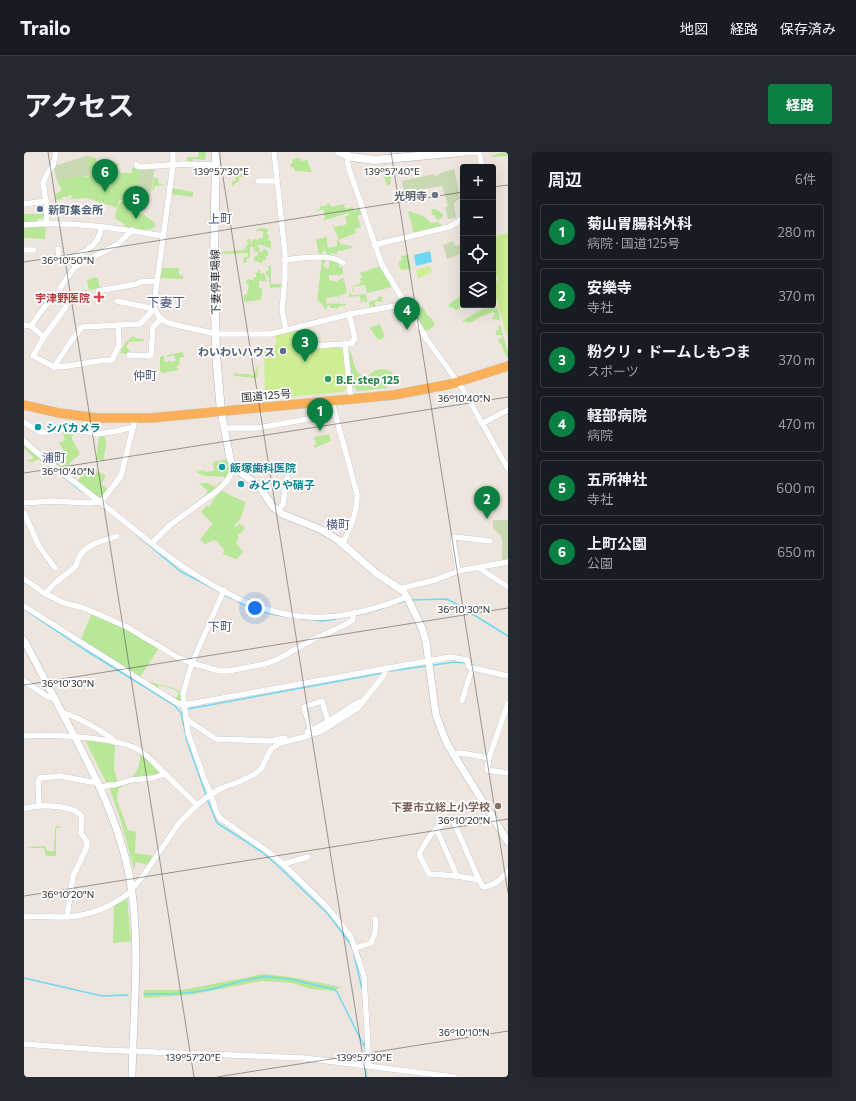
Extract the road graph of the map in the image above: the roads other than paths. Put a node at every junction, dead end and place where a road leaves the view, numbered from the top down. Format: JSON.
{"nodes":[{"id":1,"x":56,"y":152,"type":"edge"},
{"id":2,"x":173,"y":152,"type":"edge"},
{"id":3,"x":216,"y":152,"type":"edge"},
{"id":4,"x":274,"y":152,"type":"edge"},
{"id":5,"x":339,"y":152,"type":"edge"},
{"id":6,"x":461,"y":152,"type":"edge"},
{"id":7,"x":474,"y":152,"type":"edge"},
{"id":8,"x":479,"y":152,"type":"edge"},
{"id":9,"x":347,"y":154,"type":"edge"},
{"id":10,"x":136,"y":164,"type":"dead end"},
{"id":11,"x":481,"y":164,"type":"edge"},
{"id":12,"x":173,"y":165,"type":"junction"},
{"id":13,"x":215,"y":165,"type":"junction"},
{"id":14,"x":277,"y":181,"type":"junction"},
{"id":15,"x":258,"y":182,"type":"dead end"},
{"id":16,"x":46,"y":201,"type":"junction"},
{"id":17,"x":24,"y":204,"type":"edge"},
{"id":18,"x":460,"y":220,"type":"edge"},
{"id":19,"x":46,"y":223,"type":"junction"},
{"id":20,"x":24,"y":225,"type":"edge"},
{"id":21,"x":101,"y":226,"type":"junction"},
{"id":22,"x":132,"y":230,"type":"junction"},
{"id":23,"x":163,"y":236,"type":"junction"},
{"id":24,"x":374,"y":244,"type":"junction"},
{"id":25,"x":58,"y":249,"type":"dead end"},
{"id":26,"x":24,"y":250,"type":"edge"},
{"id":27,"x":34,"y":250,"type":"dead end"},
{"id":28,"x":285,"y":260,"type":"junction"},
{"id":29,"x":343,"y":264,"type":"dead end"},
{"id":30,"x":157,"y":280,"type":"junction"},
{"id":31,"x":98,"y":291,"type":"dead end"},
{"id":32,"x":117,"y":301,"type":"dead end"},
{"id":33,"x":406,"y":304,"type":"junction"},
{"id":34,"x":66,"y":307,"type":"dead end"},
{"id":35,"x":154,"y":309,"type":"junction"},
{"id":36,"x":349,"y":314,"type":"junction"},
{"id":37,"x":161,"y":319,"type":"junction"},
{"id":38,"x":24,"y":325,"type":"edge"},
{"id":39,"x":118,"y":325,"type":"junction"},
{"id":40,"x":32,"y":326,"type":"junction"},
{"id":41,"x":300,"y":326,"type":"junction"},
{"id":42,"x":286,"y":330,"type":"junction"},
{"id":43,"x":216,"y":334,"type":"junction"},
{"id":44,"x":44,"y":337,"type":"junction"},
{"id":45,"x":345,"y":344,"type":"junction"},
{"id":46,"x":129,"y":355,"type":"dead end"},
{"id":47,"x":508,"y":366,"type":"edge"},
{"id":48,"x":54,"y":367,"type":"junction"},
{"id":49,"x":458,"y":382,"type":"junction"},
{"id":50,"x":352,"y":400,"type":"junction"},
{"id":51,"x":332,"y":402,"type":"junction"},
{"id":52,"x":24,"y":405,"type":"edge"},
{"id":53,"x":508,"y":410,"type":"edge"},
{"id":54,"x":221,"y":411,"type":"junction"},
{"id":55,"x":335,"y":414,"type":"junction"},
{"id":56,"x":24,"y":422,"type":"edge"},
{"id":57,"x":135,"y":423,"type":"junction"},
{"id":58,"x":483,"y":423,"type":"junction"},
{"id":59,"x":224,"y":428,"type":"junction"},
{"id":60,"x":24,"y":441,"type":"edge"},
{"id":61,"x":235,"y":468,"type":"junction"},
{"id":62,"x":508,"y":469,"type":"edge"},
{"id":63,"x":287,"y":478,"type":"dead end"},
{"id":64,"x":101,"y":502,"type":"junction"},
{"id":65,"x":24,"y":503,"type":"edge"},
{"id":66,"x":278,"y":511,"type":"junction"},
{"id":67,"x":24,"y":512,"type":"edge"},
{"id":68,"x":117,"y":536,"type":"dead end"},
{"id":69,"x":490,"y":541,"type":"dead end"},
{"id":70,"x":152,"y":543,"type":"junction"},
{"id":71,"x":343,"y":543,"type":"junction"},
{"id":72,"x":508,"y":562,"type":"edge"},
{"id":73,"x":55,"y":568,"type":"dead end"},
{"id":74,"x":479,"y":568,"type":"junction"},
{"id":75,"x":458,"y":571,"type":"junction"},
{"id":76,"x":24,"y":579,"type":"edge"},
{"id":77,"x":508,"y":587,"type":"edge"},
{"id":78,"x":401,"y":589,"type":"junction"},
{"id":79,"x":224,"y":590,"type":"junction"},
{"id":80,"x":46,"y":594,"type":"junction"},
{"id":81,"x":407,"y":597,"type":"junction"},
{"id":82,"x":24,"y":606,"type":"edge"},
{"id":83,"x":352,"y":613,"type":"junction"},
{"id":84,"x":24,"y":640,"type":"edge"},
{"id":85,"x":429,"y":660,"type":"junction"},
{"id":86,"x":192,"y":663,"type":"junction"},
{"id":87,"x":471,"y":667,"type":"junction"},
{"id":88,"x":385,"y":668,"type":"junction"},
{"id":89,"x":508,"y":676,"type":"edge"},
{"id":90,"x":24,"y":681,"type":"edge"},
{"id":91,"x":54,"y":698,"type":"junction"},
{"id":92,"x":462,"y":701,"type":"dead end"},
{"id":93,"x":363,"y":702,"type":"junction"},
{"id":94,"x":508,"y":703,"type":"edge"},
{"id":95,"x":184,"y":705,"type":"junction"},
{"id":96,"x":62,"y":713,"type":"junction"},
{"id":97,"x":186,"y":719,"type":"junction"},
{"id":98,"x":328,"y":721,"type":"junction"},
{"id":99,"x":310,"y":731,"type":"junction"},
{"id":100,"x":24,"y":736,"type":"edge"},
{"id":101,"x":75,"y":737,"type":"junction"},
{"id":102,"x":114,"y":742,"type":"junction"},
{"id":103,"x":453,"y":754,"type":"junction"},
{"id":104,"x":489,"y":758,"type":"junction"},
{"id":105,"x":508,"y":773,"type":"edge"},
{"id":106,"x":165,"y":774,"type":"junction"},
{"id":107,"x":100,"y":785,"type":"junction"},
{"id":108,"x":210,"y":795,"type":"junction"},
{"id":109,"x":39,"y":805,"type":"junction"},
{"id":110,"x":197,"y":805,"type":"junction"},
{"id":111,"x":24,"y":809,"type":"edge"},
{"id":112,"x":436,"y":828,"type":"junction"},
{"id":113,"x":508,"y":842,"type":"edge"},
{"id":114,"x":308,"y":857,"type":"dead end"},
{"id":115,"x":283,"y":864,"type":"junction"},
{"id":116,"x":508,"y":871,"type":"edge"},
{"id":117,"x":457,"y":876,"type":"junction"},
{"id":118,"x":479,"y":880,"type":"junction"},
{"id":119,"x":132,"y":890,"type":"junction"},
{"id":120,"x":24,"y":917,"type":"edge"},
{"id":121,"x":67,"y":917,"type":"junction"},
{"id":122,"x":375,"y":919,"type":"dead end"},
{"id":123,"x":355,"y":948,"type":"junction"},
{"id":124,"x":24,"y":1044,"type":"edge"},
{"id":125,"x":132,"y":1051,"type":"junction"},
{"id":126,"x":369,"y":1066,"type":"junction"},
{"id":127,"x":132,"y":1077,"type":"edge"},
{"id":128,"x":454,"y":1077,"type":"edge"}],
"edges":[{"from":1,"to":16,"type":"street"},
{"from":2,"to":12,"type":"street"},
{"from":3,"to":13,"type":"main road","name":"下妻停車場線"},
{"from":4,"to":14,"type":"street"},
{"from":5,"to":9,"type":"main road"},
{"from":6,"to":7,"type":"street"},
{"from":6,"to":9,"type":"main road"},
{"from":8,"to":11,"type":"street"},
{"from":9,"to":24,"type":"street"},
{"from":10,"to":12,"type":"street"},
{"from":12,"to":13,"type":"street"},
{"from":12,"to":23,"type":"street"},
{"from":13,"to":43,"type":"main road","name":"下妻停車場線"},
{"from":14,"to":15,"type":"street"},
{"from":14,"to":28,"type":"street"},
{"from":16,"to":17,"type":"street"},
{"from":16,"to":19,"type":"street"},
{"from":18,"to":24,"type":"street"},
{"from":19,"to":20,"type":"street"},
{"from":19,"to":21,"type":"street"},
{"from":21,"to":22,"type":"street"},
{"from":21,"to":25,"type":"street"},
{"from":22,"to":23,"type":"street"},
{"from":22,"to":40,"type":"street"},
{"from":23,"to":30,"type":"street"},
{"from":24,"to":33,"type":"street"},
{"from":26,"to":27,"type":"street"},
{"from":28,"to":29,"type":"street"},
{"from":28,"to":42,"type":"street"},
{"from":30,"to":31,"type":"street"},
{"from":30,"to":35,"type":"street"},
{"from":32,"to":35,"type":"street"},
{"from":33,"to":36,"type":"street"},
{"from":33,"to":49,"type":"street"},
{"from":34,"to":44,"type":"street"},
{"from":35,"to":37,"type":"street"},
{"from":35,"to":39,"type":"street"},
{"from":36,"to":41,"type":"street"},
{"from":36,"to":45,"type":"street"},
{"from":37,"to":43,"type":"street"},
{"from":37,"to":46,"type":"street"},
{"from":38,"to":40,"type":"street"},
{"from":39,"to":48,"type":"street"},
{"from":39,"to":48,"type":"street"},
{"from":40,"to":44,"type":"street"},
{"from":41,"to":42,"type":"street"},
{"from":41,"to":45,"type":"street"},
{"from":42,"to":43,"type":"street"},
{"from":43,"to":54,"type":"main road","name":"下妻停車場線"},
{"from":44,"to":48,"type":"street"},
{"from":45,"to":50,"type":"street"},
{"from":47,"to":49,"type":"highway","name":"国道125号"},
{"from":49,"to":50,"type":"highway","name":"国道125号"},
{"from":49,"to":58,"type":"street"},
{"from":50,"to":51,"type":"highway","name":"国道125号"},
{"from":51,"to":54,"type":"highway","name":"国道125号"},
{"from":51,"to":55,"type":"street"},
{"from":52,"to":57,"type":"highway","name":"国道125号"},
{"from":53,"to":58,"type":"street"},
{"from":54,"to":57,"type":"highway","name":"国道125号"},
{"from":54,"to":59,"type":"street"},
{"from":55,"to":59,"type":"street"},
{"from":55,"to":71,"type":"street"},
{"from":56,"to":57,"type":"street"},
{"from":57,"to":64,"type":"street"},
{"from":58,"to":62,"type":"street"},
{"from":59,"to":61,"type":"street"},
{"from":60,"to":64,"type":"street"},
{"from":61,"to":66,"type":"street"},
{"from":61,"to":70,"type":"street"},
{"from":63,"to":66,"type":"street"},
{"from":64,"to":65,"type":"street"},
{"from":64,"to":70,"type":"street"},
{"from":66,"to":71,"type":"street"},
{"from":67,"to":73,"type":"street"},
{"from":68,"to":80,"type":"street"},
{"from":69,"to":75,"type":"street"},
{"from":70,"to":79,"type":"street"},
{"from":71,"to":78,"type":"street"},
{"from":72,"to":74,"type":"street"},
{"from":74,"to":75,"type":"street"},
{"from":74,"to":77,"type":"street"},
{"from":75,"to":78,"type":"street"},
{"from":76,"to":80,"type":"street"},
{"from":78,"to":81,"type":"street"},
{"from":79,"to":83,"type":"street"},
{"from":79,"to":86,"type":"street"},
{"from":80,"to":86,"type":"street"},
{"from":81,"to":83,"type":"street"},
{"from":81,"to":85,"type":"street"},
{"from":82,"to":95,"type":"street"},
{"from":83,"to":86,"type":"street"},
{"from":84,"to":91,"type":"street"},
{"from":85,"to":87,"type":"street"},
{"from":85,"to":88,"type":"street"},
{"from":85,"to":103,"type":"street"},
{"from":86,"to":95,"type":"street"},
{"from":87,"to":89,"type":"street"},
{"from":87,"to":92,"type":"street"},
{"from":88,"to":93,"type":"street"},
{"from":88,"to":95,"type":"street"},
{"from":90,"to":91,"type":"street"},
{"from":91,"to":96,"type":"street"},
{"from":93,"to":98,"type":"street"},
{"from":93,"to":108,"type":"street"},
{"from":94,"to":104,"type":"street"},
{"from":95,"to":97,"type":"street"},
{"from":96,"to":101,"type":"street"},
{"from":96,"to":102,"type":"street"},
{"from":97,"to":99,"type":"street"},
{"from":97,"to":108,"type":"street"},
{"from":98,"to":99,"type":"street"},
{"from":98,"to":99,"type":"street"},
{"from":100,"to":101,"type":"street"},
{"from":101,"to":102,"type":"street"},
{"from":101,"to":107,"type":"street"},
{"from":102,"to":106,"type":"street"},
{"from":103,"to":104,"type":"street"},
{"from":103,"to":113,"type":"street"},
{"from":104,"to":105,"type":"street"},
{"from":106,"to":107,"type":"street"},
{"from":106,"to":110,"type":"street"},
{"from":107,"to":109,"type":"street"},
{"from":107,"to":119,"type":"street"},
{"from":108,"to":110,"type":"street"},
{"from":108,"to":115,"type":"street"},
{"from":109,"to":111,"type":"street"},
{"from":109,"to":121,"type":"street"},
{"from":110,"to":119,"type":"street"},
{"from":112,"to":117,"type":"street"},
{"from":112,"to":117,"type":"street"},
{"from":112,"to":118,"type":"street"},
{"from":114,"to":115,"type":"street"},
{"from":115,"to":123,"type":"street"},
{"from":116,"to":118,"type":"street"},
{"from":117,"to":118,"type":"street"},
{"from":119,"to":121,"type":"street"},
{"from":119,"to":125,"type":"street"},
{"from":120,"to":121,"type":"street"},
{"from":122,"to":123,"type":"street"},
{"from":123,"to":126,"type":"street"},
{"from":124,"to":125,"type":"street"},
{"from":125,"to":126,"type":"street"},
{"from":125,"to":127,"type":"street"},
{"from":126,"to":128,"type":"street"}]}
